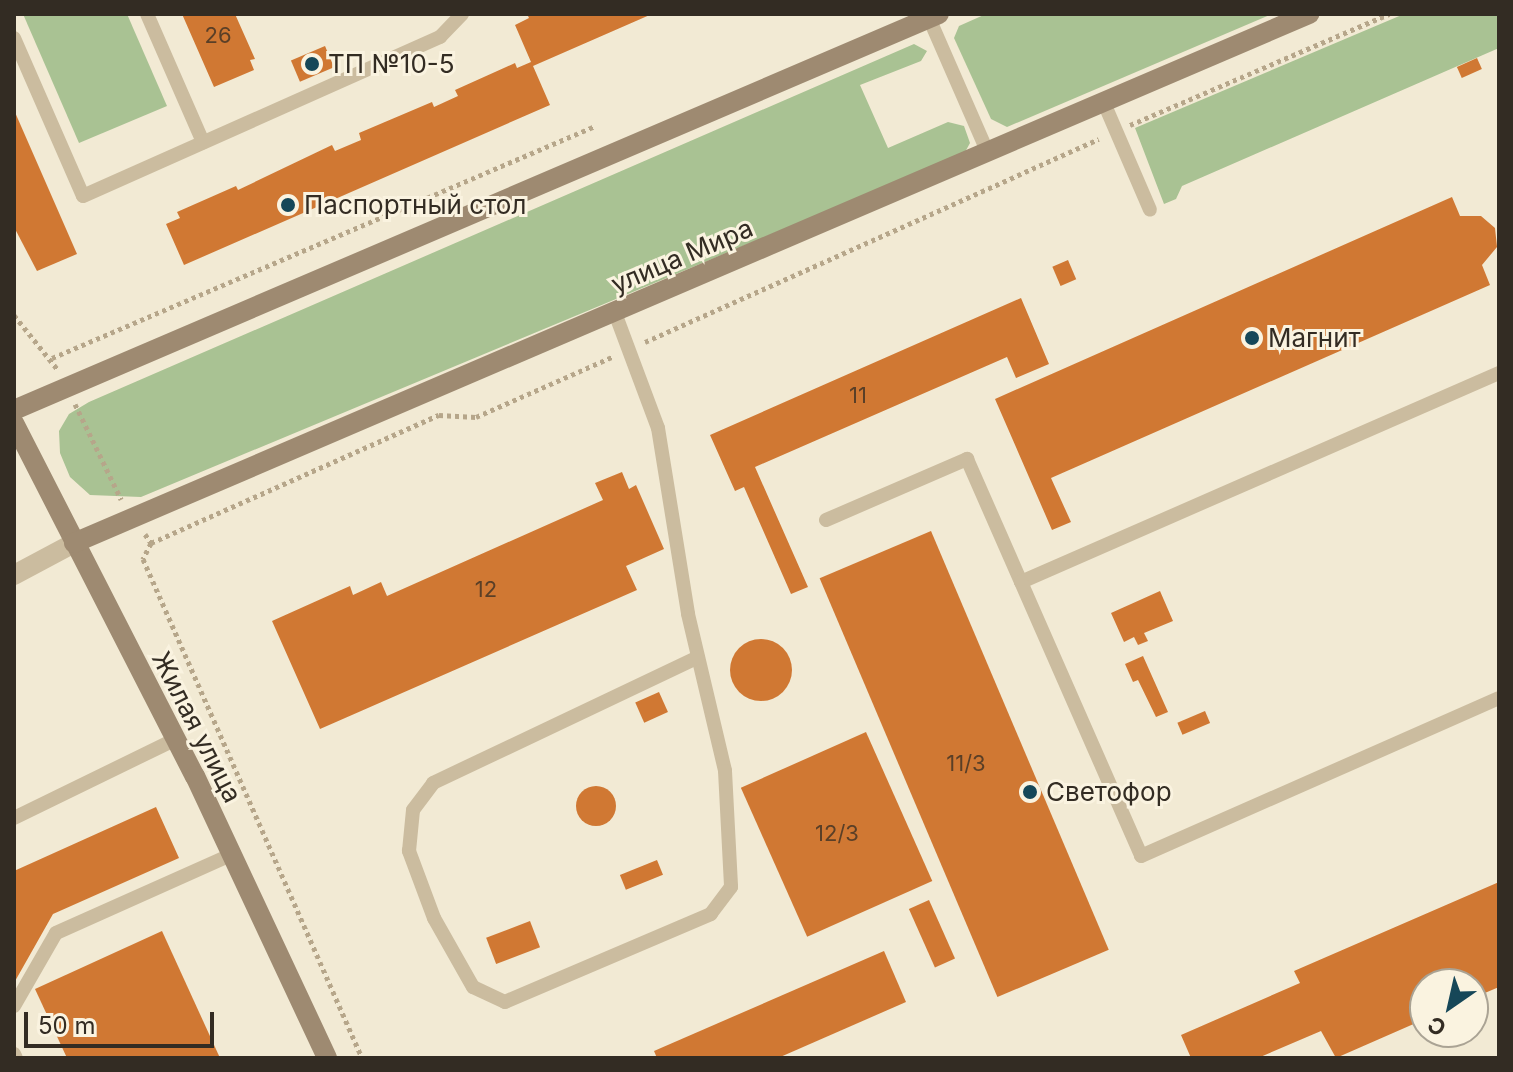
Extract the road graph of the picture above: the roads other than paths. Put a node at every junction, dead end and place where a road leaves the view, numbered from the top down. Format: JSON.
{"nodes":[{"id":1,"x":147,"y":14,"type":"edge"},
{"id":2,"x":462,"y":14,"type":"edge"},
{"id":3,"x":1309,"y":14,"type":"edge"},
{"id":4,"x":934,"y":16,"type":"edge"},
{"id":5,"x":14,"y":38,"type":"edge"},
{"id":6,"x":1104,"y":103,"type":"junction"},
{"id":7,"x":203,"y":142,"type":"junction"},
{"id":8,"x":988,"y":153,"type":"junction"},
{"id":9,"x":1150,"y":210,"type":"dead end"},
{"id":10,"x":615,"y":313,"type":"junction"},
{"id":11,"x":1499,"y":373,"type":"edge"},
{"id":12,"x":14,"y":410,"type":"edge"},
{"id":13,"x":14,"y":423,"type":"edge"},
{"id":14,"x":826,"y":520,"type":"dead end"},
{"id":15,"x":74,"y":543,"type":"junction"},
{"id":16,"x":14,"y":575,"type":"edge"},
{"id":17,"x":1021,"y":582,"type":"junction"},
{"id":18,"x":698,"y":657,"type":"junction"},
{"id":19,"x":1499,"y":698,"type":"edge"},
{"id":20,"x":176,"y":739,"type":"junction"},
{"id":21,"x":14,"y":818,"type":"edge"},
{"id":22,"x":233,"y":854,"type":"junction"},
{"id":23,"x":14,"y":1006,"type":"edge"},
{"id":24,"x":327,"y":1058,"type":"edge"}],
"edges":[{"from":1,"to":7,"type":"lane"},
{"from":2,"to":7,"type":"lane"},
{"from":3,"to":6,"type":"main road","name":"улица Мира"},
{"from":4,"to":8,"type":"lane"},
{"from":4,"to":12,"type":"main road"},
{"from":5,"to":7,"type":"lane"},
{"from":6,"to":8,"type":"main road","name":"улица Мира"},
{"from":6,"to":9,"type":"lane"},
{"from":8,"to":10,"type":"main road","name":"улица Мира"},
{"from":10,"to":15,"type":"main road","name":"улица Мира"},
{"from":10,"to":18,"type":"lane"},
{"from":11,"to":17,"type":"lane"},
{"from":13,"to":15,"type":"main road","name":"Жилая улица"},
{"from":14,"to":17,"type":"lane"},
{"from":15,"to":16,"type":"street"},
{"from":15,"to":20,"type":"main road","name":"Жилая улица"},
{"from":17,"to":19,"type":"lane"},
{"from":18,"to":18,"type":"lane"},
{"from":20,"to":21,"type":"lane"},
{"from":20,"to":22,"type":"main road","name":"Жилая улица"},
{"from":22,"to":23,"type":"lane"},
{"from":22,"to":24,"type":"main road","name":"Жилая улица"}]}
